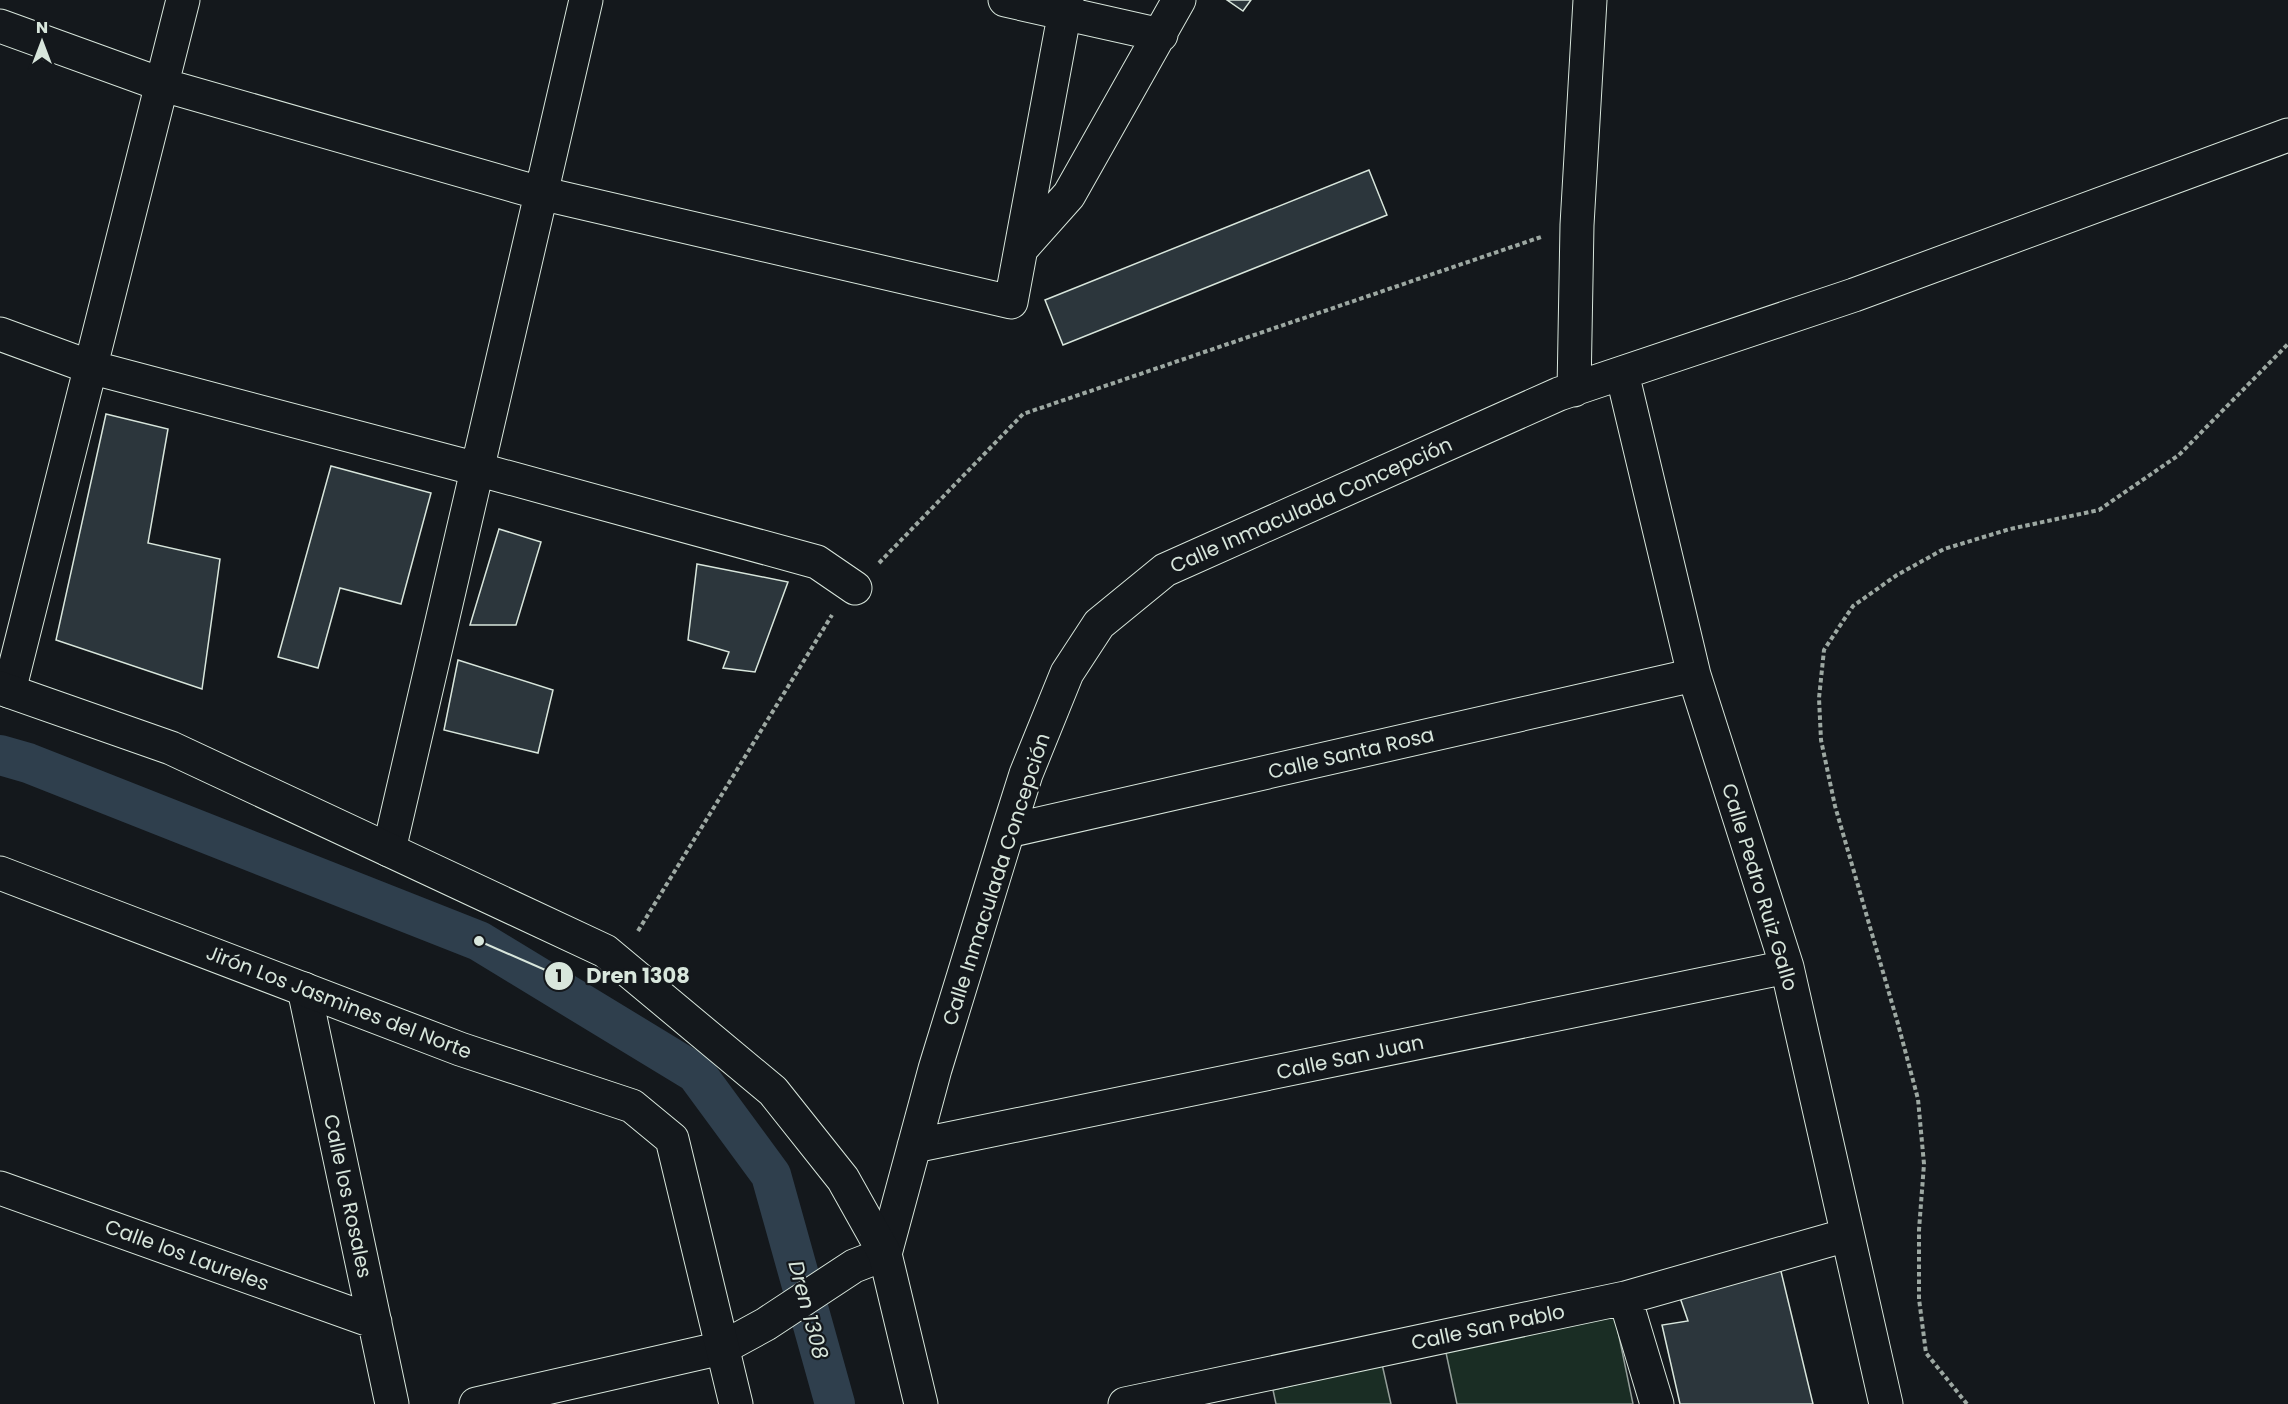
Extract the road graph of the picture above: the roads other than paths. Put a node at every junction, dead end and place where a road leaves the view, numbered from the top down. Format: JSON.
{"nodes":[{"id":1,"x":183,"y":0,"type":"edge"},
{"id":2,"x":586,"y":0,"type":"edge"},
{"id":3,"x":1005,"y":0,"type":"edge"},
{"id":4,"x":1179,"y":0,"type":"edge"},
{"id":5,"x":1590,"y":0,"type":"edge"},
{"id":6,"x":1066,"y":6,"type":"edge"},
{"id":7,"x":0,"y":26,"type":"edge"},
{"id":8,"x":1161,"y":35,"type":"junction"},
{"id":9,"x":162,"y":86,"type":"junction"},
{"id":10,"x":2288,"y":135,"type":"edge"},
{"id":11,"x":540,"y":193,"type":"junction"},
{"id":12,"x":1021,"y":249,"type":"junction"},
{"id":13,"x":0,"y":334,"type":"edge"},
{"id":14,"x":90,"y":368,"type":"junction"},
{"id":15,"x":1622,"y":373,"type":"junction"},
{"id":16,"x":1574,"y":390,"type":"junction"},
{"id":17,"x":477,"y":469,"type":"junction"},
{"id":18,"x":855,"y":588,"type":"road end"},
{"id":19,"x":1694,"y":675,"type":"junction"},
{"id":20,"x":4,"y":689,"type":"edge"},
{"id":21,"x":1008,"y":831,"type":"junction"},
{"id":22,"x":389,"y":850,"type":"junction"},
{"id":23,"x":0,"y":873,"type":"edge"},
{"id":24,"x":1787,"y":967,"type":"junction"},
{"id":25,"x":304,"y":989,"type":"junction"},
{"id":26,"x":914,"y":1146,"type":"junction"},
{"id":27,"x":0,"y":1188,"type":"edge"},
{"id":28,"x":1847,"y":1235,"type":"junction"},
{"id":29,"x":885,"y":1254,"type":"junction"},
{"id":30,"x":1625,"y":1298,"type":"junction"},
{"id":31,"x":375,"y":1322,"type":"junction"},
{"id":32,"x":722,"y":1348,"type":"junction"},
{"id":33,"x":1232,"y":1393,"type":"edge"},
{"id":34,"x":392,"y":1404,"type":"edge"},
{"id":35,"x":476,"y":1404,"type":"edge"},
{"id":36,"x":736,"y":1404,"type":"edge"},
{"id":37,"x":921,"y":1404,"type":"edge"},
{"id":38,"x":1125,"y":1404,"type":"edge"},
{"id":39,"x":1657,"y":1404,"type":"edge"},
{"id":40,"x":1886,"y":1404,"type":"edge"}],
"edges":[{"from":1,"to":9,"type":"street"},
{"from":2,"to":11,"type":"street"},
{"from":3,"to":6,"type":"street"},
{"from":4,"to":8,"type":"street"},
{"from":5,"to":16,"type":"street"},
{"from":6,"to":8,"type":"street"},
{"from":6,"to":12,"type":"street"},
{"from":7,"to":9,"type":"street"},
{"from":8,"to":12,"type":"street"},
{"from":9,"to":11,"type":"street"},
{"from":9,"to":14,"type":"street"},
{"from":10,"to":15,"type":"street","name":"Calle Inmaculada Concepción"},
{"from":11,"to":12,"type":"street"},
{"from":11,"to":17,"type":"street"},
{"from":13,"to":14,"type":"street"},
{"from":14,"to":17,"type":"street"},
{"from":14,"to":20,"type":"street"},
{"from":15,"to":16,"type":"street","name":"Calle Inmaculada Concepción"},
{"from":15,"to":19,"type":"street","name":"Calle Pedro Ruiz Gallo"},
{"from":16,"to":21,"type":"street","name":"Calle Inmaculada Concepción"},
{"from":17,"to":18,"type":"street"},
{"from":17,"to":22,"type":"street"},
{"from":19,"to":21,"type":"street","name":"Calle Santa Rosa"},
{"from":19,"to":24,"type":"street","name":"Calle Pedro Ruiz Gallo"},
{"from":20,"to":22,"type":"street"},
{"from":21,"to":26,"type":"street","name":"Calle Inmaculada Concepción"},
{"from":22,"to":29,"type":"street"},
{"from":23,"to":25,"type":"street","name":"Jirón Los Jasmines del Norte"},
{"from":24,"to":26,"type":"street","name":"Calle San Juan"},
{"from":24,"to":28,"type":"street","name":"Calle Pedro Ruiz Gallo"},
{"from":25,"to":31,"type":"street","name":"Calle los Rosales"},
{"from":25,"to":32,"type":"street","name":"Jirón Los Jasmines del Norte"},
{"from":26,"to":29,"type":"street","name":"Calle Inmaculada Concepción"},
{"from":27,"to":31,"type":"street","name":"Calle los Laureles"},
{"from":28,"to":30,"type":"street","name":"Calle San Pablo"},
{"from":28,"to":40,"type":"street","name":"Calle Pedro Ruiz Gallo"},
{"from":29,"to":32,"type":"street"},
{"from":29,"to":37,"type":"street"},
{"from":30,"to":33,"type":"street","name":"Calle San Pablo"},
{"from":30,"to":39,"type":"street"},
{"from":31,"to":34,"type":"street","name":"Calle los Rosales"},
{"from":32,"to":35,"type":"street"},
{"from":32,"to":36,"type":"street"},
{"from":33,"to":38,"type":"street","name":"Calle San Pablo"}]}
